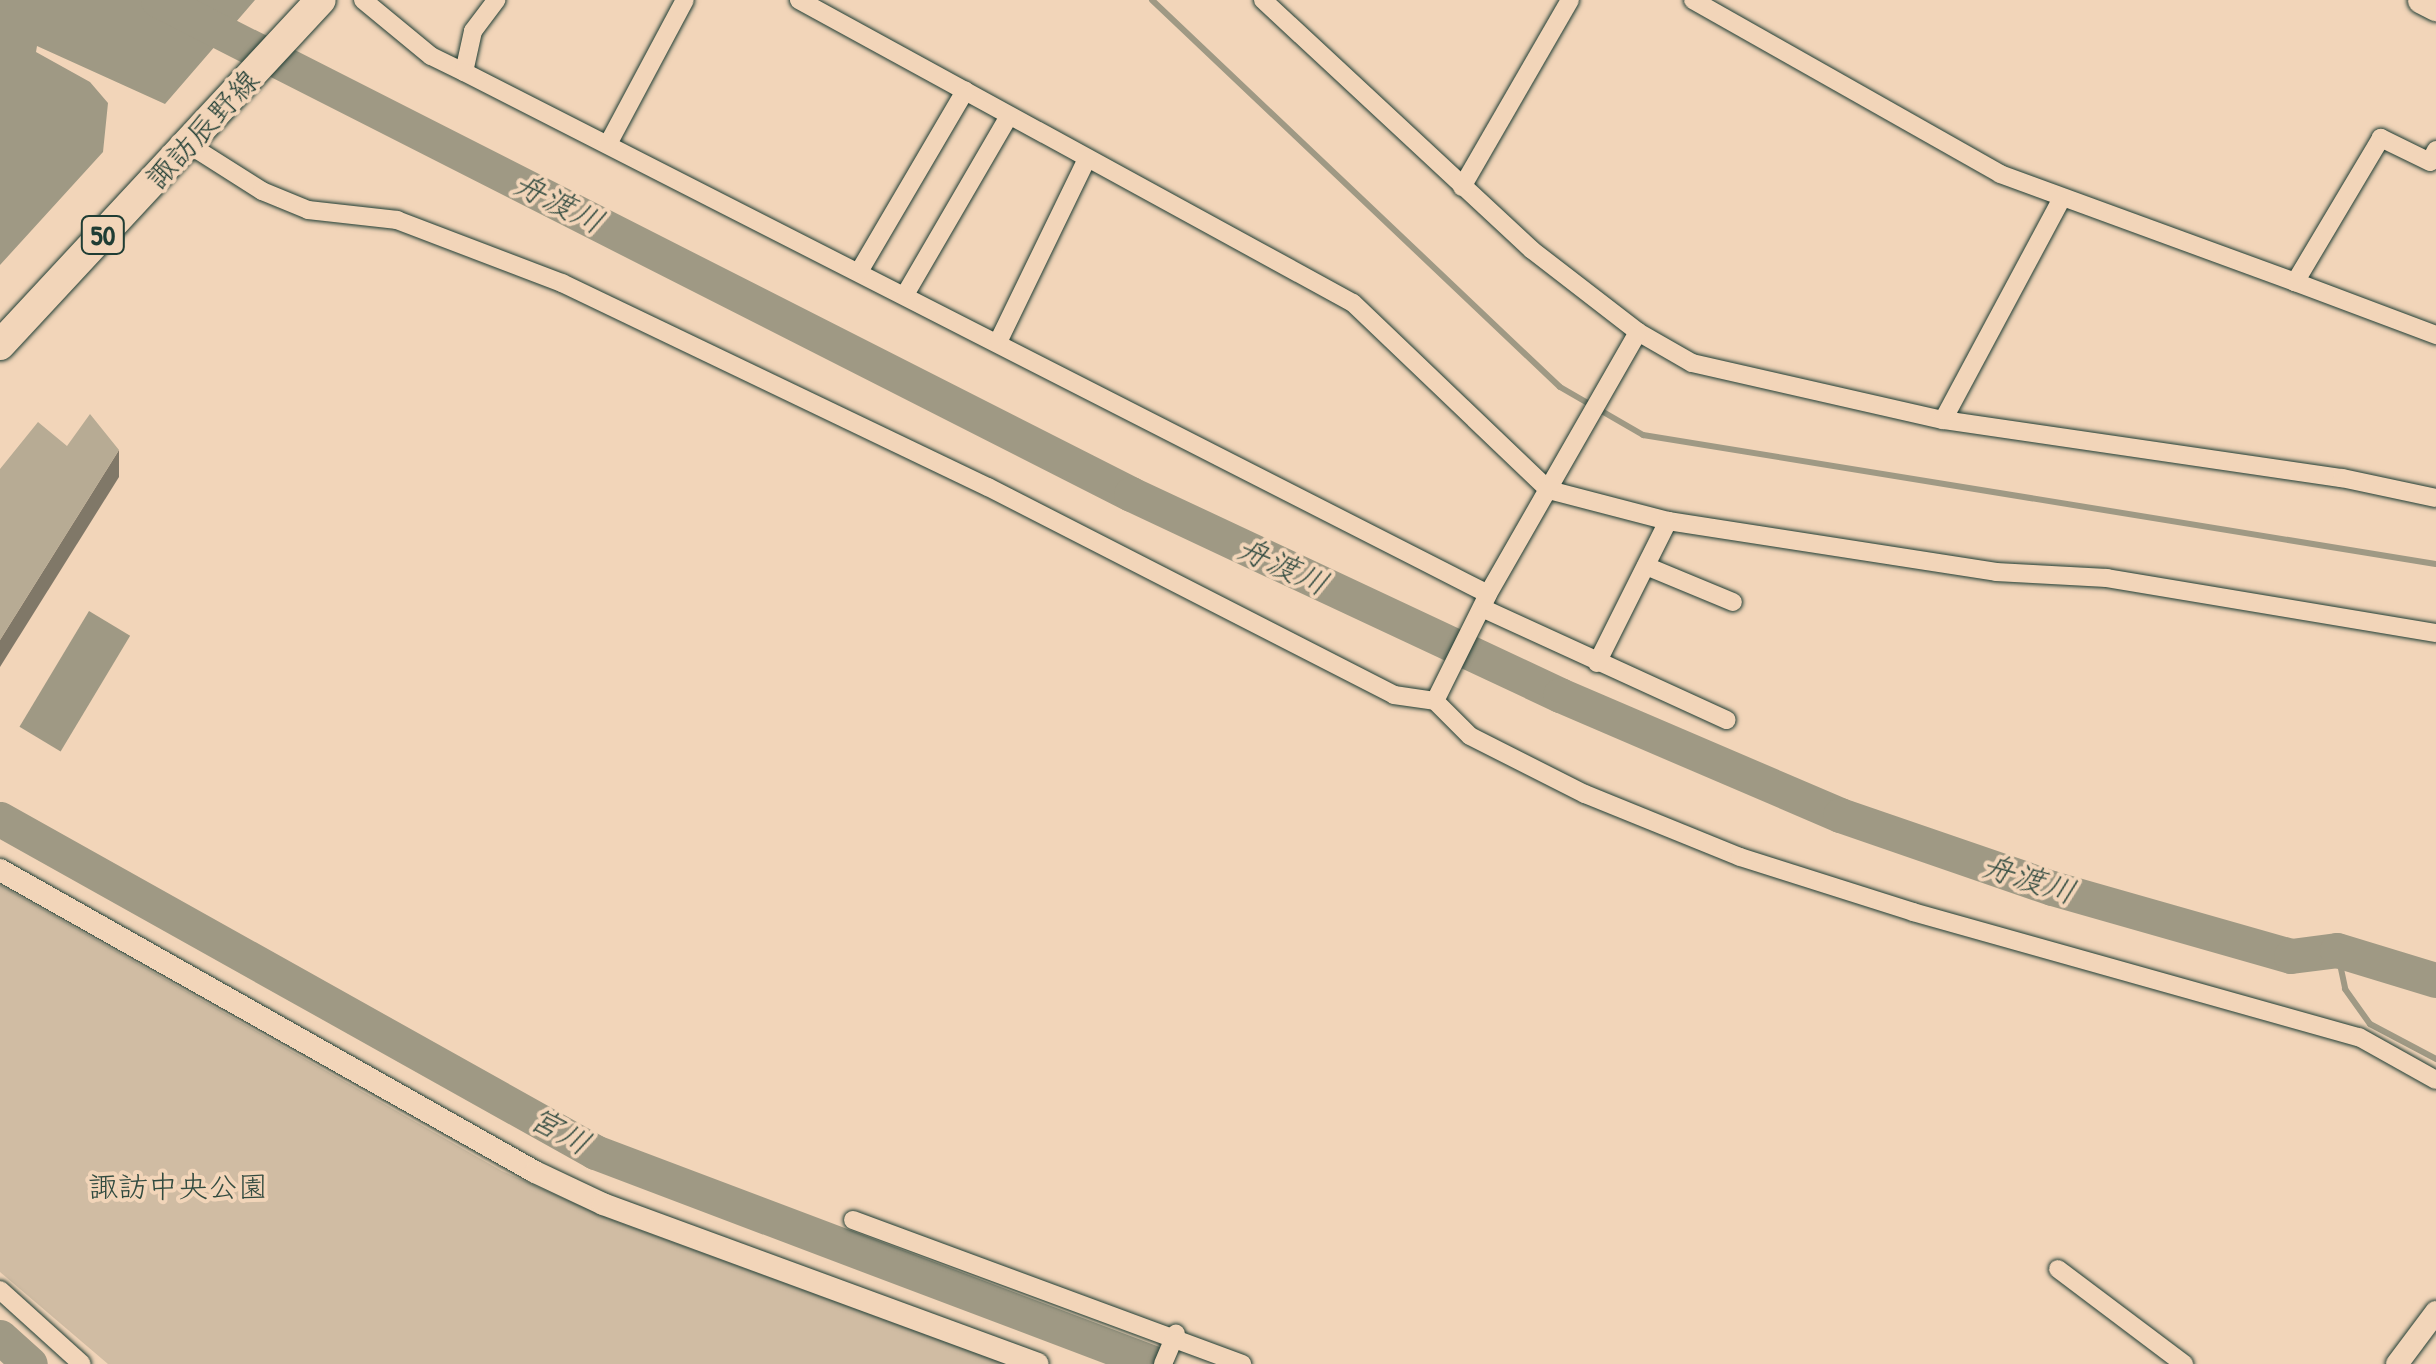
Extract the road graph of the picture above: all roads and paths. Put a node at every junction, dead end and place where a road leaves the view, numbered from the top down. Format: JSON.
{"nodes":[{"id":1,"x":322,"y":0,"type":"edge"},
{"id":2,"x":363,"y":0,"type":"edge"},
{"id":3,"x":496,"y":0,"type":"edge"},
{"id":4,"x":685,"y":0,"type":"edge"},
{"id":5,"x":799,"y":0,"type":"edge"},
{"id":6,"x":1263,"y":0,"type":"edge"},
{"id":7,"x":1570,"y":0,"type":"edge"},
{"id":8,"x":1693,"y":0,"type":"edge"},
{"id":9,"x":2422,"y":0,"type":"edge"},
{"id":10,"x":2436,"y":8,"type":"edge"},
{"id":11,"x":464,"y":72,"type":"junction"},
{"id":12,"x":965,"y":91,"type":"junction"},
{"id":13,"x":1009,"y":116,"type":"junction"},
{"id":14,"x":197,"y":134,"type":"junction"},
{"id":15,"x":608,"y":144,"type":"junction"},
{"id":16,"x":2436,"y":150,"type":"edge"},
{"id":17,"x":1087,"y":159,"type":"junction"},
{"id":18,"x":1462,"y":188,"type":"junction"},
{"id":19,"x":2062,"y":198,"type":"junction"},
{"id":20,"x":860,"y":270,"type":"junction"},
{"id":21,"x":2295,"y":282,"type":"junction"},
{"id":22,"x":906,"y":293,"type":"junction"},
{"id":23,"x":1638,"y":332,"type":"junction"},
{"id":24,"x":2436,"y":336,"type":"edge"},
{"id":25,"x":999,"y":340,"type":"junction"},
{"id":26,"x":0,"y":344,"type":"edge"},
{"id":27,"x":1944,"y":420,"type":"junction"},
{"id":28,"x":1548,"y":490,"type":"junction"},
{"id":29,"x":2436,"y":498,"type":"edge"},
{"id":30,"x":1668,"y":521,"type":"junction"},
{"id":31,"x":1646,"y":566,"type":"junction"},
{"id":32,"x":1733,"y":602,"type":"dead end"},
{"id":33,"x":1482,"y":607,"type":"junction"},
{"id":34,"x":2436,"y":633,"type":"edge"},
{"id":35,"x":1597,"y":663,"type":"junction"},
{"id":36,"x":1438,"y":696,"type":"junction"},
{"id":37,"x":1727,"y":720,"type":"dead end"},
{"id":38,"x":0,"y":870,"type":"edge"},
{"id":39,"x":2436,"y":1080,"type":"edge"},
{"id":40,"x":853,"y":1220,"type":"dead end"},
{"id":41,"x":2058,"y":1269,"type":"dead end"},
{"id":42,"x":0,"y":1290,"type":"edge"},
{"id":43,"x":2436,"y":1312,"type":"edge"},
{"id":44,"x":1174,"y":1338,"type":"junction"},
{"id":45,"x":82,"y":1364,"type":"edge"},
{"id":46,"x":1038,"y":1364,"type":"edge"},
{"id":47,"x":1163,"y":1364,"type":"edge"},
{"id":48,"x":1242,"y":1364,"type":"edge"},
{"id":49,"x":2184,"y":1364,"type":"edge"},
{"id":50,"x":2397,"y":1364,"type":"edge"}],
"edges":[{"from":1,"to":14,"type":"main road","name":"諏訪辰野線","number":"50"},
{"from":2,"to":11,"type":"street"},
{"from":3,"to":11,"type":"street"},
{"from":4,"to":15,"type":"street"},
{"from":5,"to":12,"type":"street"},
{"from":6,"to":18,"type":"street"},
{"from":7,"to":18,"type":"street"},
{"from":8,"to":19,"type":"street"},
{"from":9,"to":10,"type":"main road"},
{"from":11,"to":15,"type":"street"},
{"from":12,"to":13,"type":"street"},
{"from":12,"to":20,"type":"street"},
{"from":13,"to":17,"type":"street"},
{"from":13,"to":22,"type":"street"},
{"from":14,"to":26,"type":"main road","name":"諏訪辰野線","number":"50"},
{"from":14,"to":36,"type":"street"},
{"from":15,"to":20,"type":"street"},
{"from":16,"to":21,"type":"street"},
{"from":17,"to":25,"type":"street"},
{"from":17,"to":28,"type":"street"},
{"from":18,"to":23,"type":"street"},
{"from":19,"to":21,"type":"street"},
{"from":19,"to":27,"type":"street"},
{"from":20,"to":22,"type":"street"},
{"from":21,"to":24,"type":"street"},
{"from":22,"to":25,"type":"street"},
{"from":23,"to":27,"type":"street"},
{"from":23,"to":28,"type":"street"},
{"from":25,"to":33,"type":"street"},
{"from":27,"to":29,"type":"street"},
{"from":28,"to":30,"type":"street"},
{"from":28,"to":33,"type":"street"},
{"from":30,"to":31,"type":"street"},
{"from":30,"to":34,"type":"street"},
{"from":31,"to":32,"type":"street"},
{"from":31,"to":35,"type":"street"},
{"from":33,"to":35,"type":"street"},
{"from":33,"to":36,"type":"street"},
{"from":35,"to":37,"type":"street"},
{"from":36,"to":39,"type":"street"},
{"from":38,"to":46,"type":"street"},
{"from":40,"to":44,"type":"street"},
{"from":41,"to":49,"type":"street"},
{"from":42,"to":45,"type":"street"},
{"from":43,"to":50,"type":"street"},
{"from":44,"to":47,"type":"street"},
{"from":44,"to":48,"type":"street"}]}
